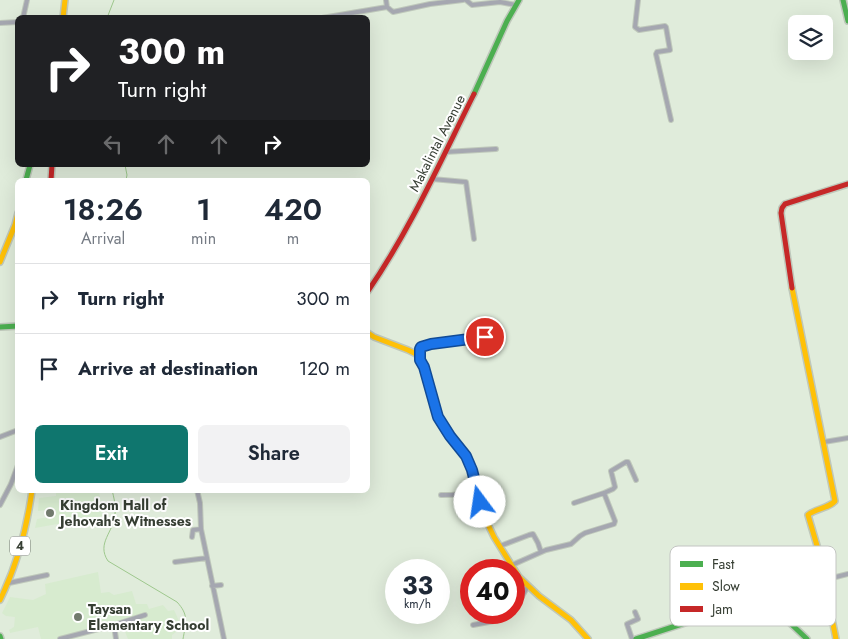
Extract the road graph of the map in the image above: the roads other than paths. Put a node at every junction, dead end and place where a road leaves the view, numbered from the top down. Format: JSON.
{"nodes":[{"id":1,"x":27,"y":0,"type":"edge"},
{"id":2,"x":65,"y":0,"type":"edge"},
{"id":3,"x":386,"y":0,"type":"edge"},
{"id":4,"x":464,"y":0,"type":"edge"},
{"id":5,"x":638,"y":0,"type":"edge"},
{"id":6,"x":843,"y":0,"type":"edge"},
{"id":7,"x":518,"y":2,"type":"edge"},
{"id":8,"x":387,"y":7,"type":"junction"},
{"id":9,"x":24,"y":15,"type":"edge"},
{"id":10,"x":63,"y":15,"type":"edge"},
{"id":11,"x":340,"y":15,"type":"edge"},
{"id":12,"x":848,"y":21,"type":"edge"},
{"id":13,"x":15,"y":22,"type":"edge"},
{"id":14,"x":0,"y":23,"type":"edge"},
{"id":15,"x":671,"y":120,"type":"dead end"},
{"id":16,"x":496,"y":149,"type":"dead end"},
{"id":17,"x":445,"y":152,"type":"junction"},
{"id":18,"x":432,"y":179,"type":"junction"},
{"id":19,"x":848,"y":184,"type":"edge"},
{"id":20,"x":15,"y":225,"type":"edge"},
{"id":21,"x":474,"y":239,"type":"dead end"},
{"id":22,"x":0,"y":260,"type":"edge"},
{"id":23,"x":370,"y":288,"type":"edge"},
{"id":24,"x":15,"y":326,"type":"edge"},
{"id":25,"x":0,"y":327,"type":"edge"},
{"id":26,"x":370,"y":334,"type":"edge"},
{"id":27,"x":485,"y":337,"type":"dead end"},
{"id":28,"x":420,"y":360,"type":"junction"},
{"id":29,"x":15,"y":431,"type":"edge"},
{"id":30,"x":0,"y":437,"type":"edge"},
{"id":31,"x":848,"y":438,"type":"edge"},
{"id":32,"x":824,"y":442,"type":"junction"},
{"id":33,"x":15,"y":473,"type":"edge"},
{"id":34,"x":636,"y":480,"type":"dead end"},
{"id":35,"x":476,"y":488,"type":"junction"},
{"id":36,"x":31,"y":493,"type":"edge"},
{"id":37,"x":198,"y":493,"type":"edge"},
{"id":38,"x":604,"y":493,"type":"junction"},
{"id":39,"x":441,"y":495,"type":"dead end"},
{"id":40,"x":574,"y":503,"type":"dead end"},
{"id":41,"x":0,"y":505,"type":"edge"},
{"id":42,"x":201,"y":529,"type":"junction"},
{"id":43,"x":192,"y":537,"type":"dead end"},
{"id":44,"x":500,"y":546,"type":"junction"},
{"id":45,"x":817,"y":546,"type":"edge"},
{"id":46,"x":541,"y":552,"type":"junction"},
{"id":47,"x":207,"y":558,"type":"junction"},
{"id":48,"x":508,"y":559,"type":"edge"},
{"id":49,"x":525,"y":559,"type":"edge"},
{"id":50,"x":176,"y":562,"type":"dead end"},
{"id":51,"x":48,"y":574,"type":"dead end"},
{"id":52,"x":8,"y":583,"type":"junction"},
{"id":53,"x":525,"y":583,"type":"edge"},
{"id":54,"x":221,"y":585,"type":"dead end"},
{"id":55,"x":212,"y":586,"type":"junction"},
{"id":56,"x":528,"y":586,"type":"junction"},
{"id":57,"x":525,"y":591,"type":"edge"},
{"id":58,"x":0,"y":600,"type":"edge"},
{"id":59,"x":635,"y":612,"type":"dead end"},
{"id":60,"x":145,"y":616,"type":"dead end"},
{"id":61,"x":478,"y":624,"type":"edge"},
{"id":62,"x":114,"y":625,"type":"junction"},
{"id":63,"x":473,"y":625,"type":"dead end"},
{"id":64,"x":675,"y":626,"type":"edge"},
{"id":65,"x":793,"y":626,"type":"edge"},
{"id":66,"x":833,"y":626,"type":"edge"},
{"id":67,"x":60,"y":639,"type":"edge"},
{"id":68,"x":116,"y":639,"type":"edge"},
{"id":69,"x":224,"y":639,"type":"edge"},
{"id":70,"x":588,"y":639,"type":"edge"},
{"id":71,"x":634,"y":639,"type":"edge"},
{"id":72,"x":807,"y":639,"type":"edge"},
{"id":73,"x":836,"y":639,"type":"edge"}],
"edges":[{"from":1,"to":9,"type":"street"},
{"from":2,"to":10,"type":"main road"},
{"from":3,"to":8,"type":"street"},
{"from":4,"to":7,"type":"street"},
{"from":4,"to":8,"type":"street"},
{"from":5,"to":15,"type":"street"},
{"from":6,"to":12,"type":"main road"},
{"from":7,"to":17,"type":"main road","name":"Makalintal Avenue"},
{"from":8,"to":11,"type":"street"},
{"from":13,"to":14,"type":"street"},
{"from":16,"to":17,"type":"street"},
{"from":17,"to":18,"type":"main road","name":"Makalintal Avenue"},
{"from":18,"to":21,"type":"street"},
{"from":18,"to":23,"type":"main road","name":"Makalintal Avenue"},
{"from":19,"to":32,"type":"main road"},
{"from":20,"to":22,"type":"main road"},
{"from":24,"to":25,"type":"main road"},
{"from":26,"to":28,"type":"main road"},
{"from":27,"to":28,"type":"street"},
{"from":28,"to":35,"type":"main road"},
{"from":29,"to":30,"type":"street"},
{"from":31,"to":32,"type":"street"},
{"from":32,"to":45,"type":"main road"},
{"from":33,"to":41,"type":"street"},
{"from":34,"to":38,"type":"street"},
{"from":35,"to":39,"type":"street"},
{"from":35,"to":44,"type":"main road"},
{"from":36,"to":52,"type":"main road","number":"4"},
{"from":37,"to":42,"type":"street"},
{"from":38,"to":40,"type":"street"},
{"from":38,"to":46,"type":"street"},
{"from":42,"to":43,"type":"street"},
{"from":42,"to":47,"type":"street"},
{"from":44,"to":46,"type":"street"},
{"from":44,"to":48,"type":"main road"},
{"from":46,"to":49,"type":"street"},
{"from":47,"to":50,"type":"street"},
{"from":47,"to":55,"type":"street"},
{"from":51,"to":52,"type":"street"},
{"from":52,"to":58,"type":"main road","number":"4"},
{"from":53,"to":56,"type":"main road"},
{"from":54,"to":55,"type":"street"},
{"from":55,"to":69,"type":"street"},
{"from":56,"to":57,"type":"street"},
{"from":56,"to":70,"type":"main road"},
{"from":59,"to":71,"type":"street"},
{"from":60,"to":62,"type":"street"},
{"from":61,"to":63,"type":"street"},
{"from":62,"to":67,"type":"street"},
{"from":62,"to":68,"type":"street"},
{"from":64,"to":71,"type":"main road"},
{"from":65,"to":72,"type":"main road"},
{"from":66,"to":73,"type":"main road"}]}
